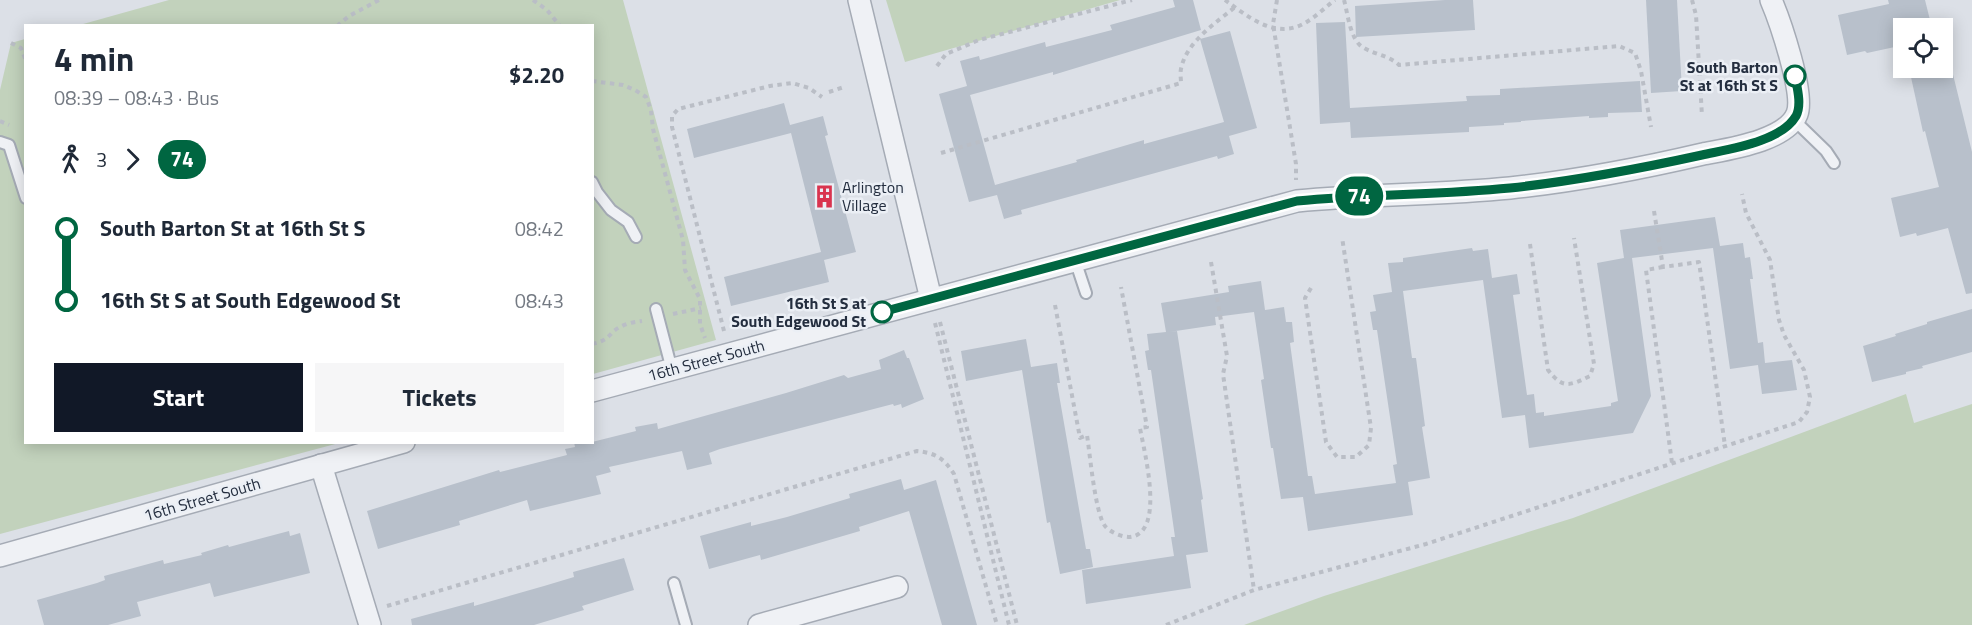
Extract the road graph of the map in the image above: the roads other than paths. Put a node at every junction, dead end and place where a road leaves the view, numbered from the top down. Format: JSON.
{"nodes":[{"id":1,"x":859,"y":0,"type":"edge"},
{"id":2,"x":1771,"y":0,"type":"edge"},
{"id":3,"x":1795,"y":117,"type":"junction"},
{"id":4,"x":0,"y":142,"type":"edge"},
{"id":5,"x":1834,"y":164,"type":"dead end"},
{"id":6,"x":594,"y":186,"type":"edge"},
{"id":7,"x":24,"y":192,"type":"edge"},
{"id":8,"x":636,"y":237,"type":"dead end"},
{"id":9,"x":1075,"y":260,"type":"junction"},
{"id":10,"x":1086,"y":293,"type":"dead end"},
{"id":11,"x":931,"y":299,"type":"junction"},
{"id":12,"x":656,"y":309,"type":"dead end"},
{"id":13,"x":672,"y":370,"type":"junction"},
{"id":14,"x":594,"y":390,"type":"edge"},
{"id":15,"x":397,"y":444,"type":"edge"},
{"id":16,"x":321,"y":465,"type":"junction"},
{"id":17,"x":0,"y":556,"type":"edge"},
{"id":18,"x":674,"y":583,"type":"dead end"},
{"id":19,"x":897,"y":587,"type":"dead end"},
{"id":20,"x":375,"y":616,"type":"edge"},
{"id":21,"x":686,"y":625,"type":"edge"},
{"id":22,"x":759,"y":625,"type":"edge"}],
"edges":[{"from":1,"to":11,"type":"street"},
{"from":2,"to":3,"type":"street"},
{"from":3,"to":5,"type":"lane"},
{"from":3,"to":9,"type":"street","name":"16th Street South"},
{"from":4,"to":7,"type":"lane"},
{"from":6,"to":8,"type":"lane"},
{"from":9,"to":10,"type":"lane"},
{"from":9,"to":11,"type":"street","name":"16th Street South"},
{"from":11,"to":13,"type":"street","name":"16th Street South"},
{"from":12,"to":13,"type":"lane"},
{"from":13,"to":14,"type":"street","name":"16th Street South"},
{"from":15,"to":16,"type":"street","name":"16th Street South"},
{"from":16,"to":17,"type":"street","name":"16th Street South"},
{"from":16,"to":20,"type":"street"},
{"from":18,"to":21,"type":"lane"},
{"from":19,"to":22,"type":"street"}]}
